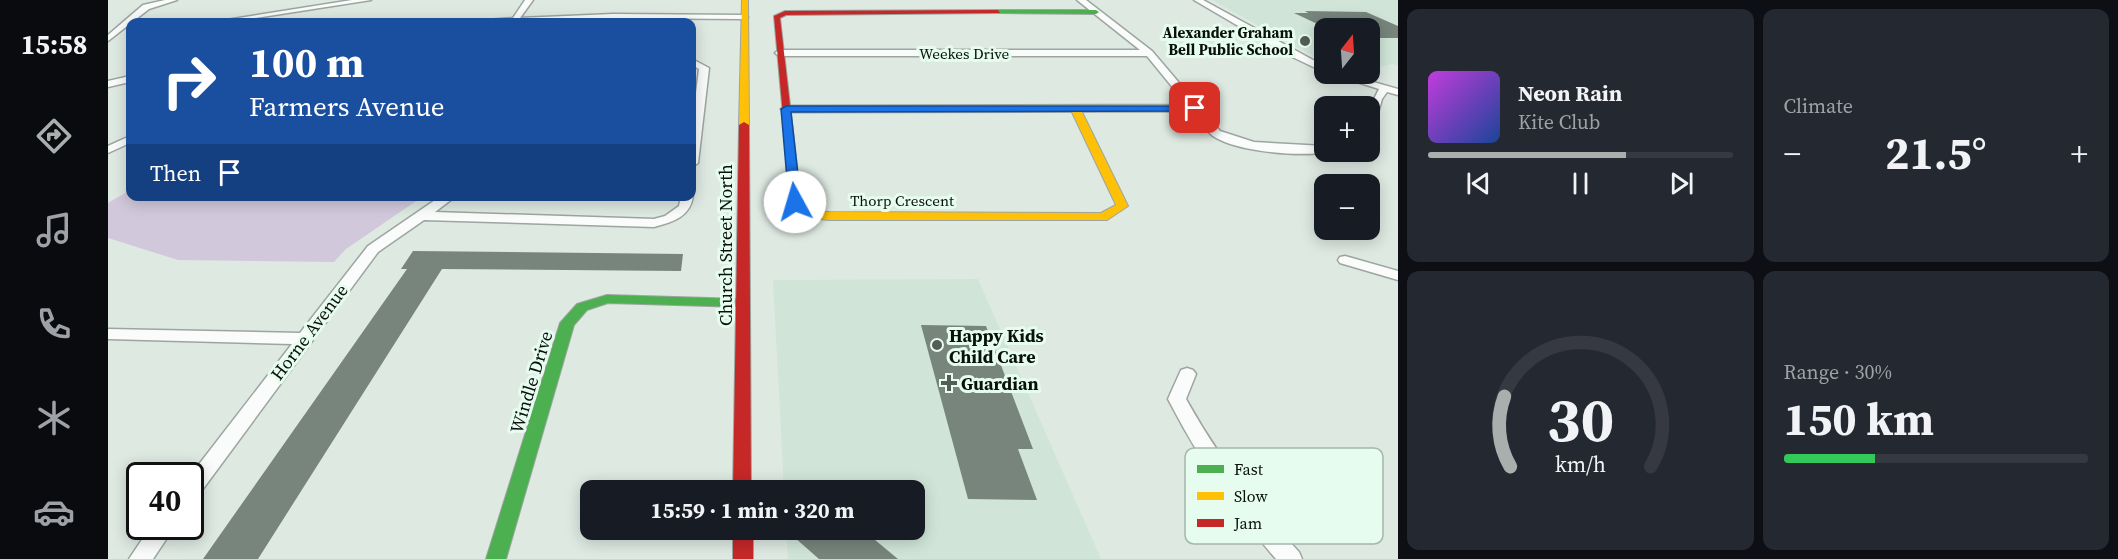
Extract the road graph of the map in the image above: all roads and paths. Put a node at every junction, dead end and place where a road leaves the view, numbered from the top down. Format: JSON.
{"nodes":[{"id":1,"x":172,"y":0,"type":"edge"},
{"id":2,"x":367,"y":0,"type":"edge"},
{"id":3,"x":529,"y":0,"type":"edge"},
{"id":4,"x":745,"y":0,"type":"edge"},
{"id":5,"x":1081,"y":0,"type":"edge"},
{"id":6,"x":1198,"y":0,"type":"edge"},
{"id":7,"x":1096,"y":12,"type":"junction"},
{"id":8,"x":744,"y":17,"type":"junction"},
{"id":9,"x":133,"y":18,"type":"edge"},
{"id":10,"x":245,"y":18,"type":"edge"},
{"id":11,"x":516,"y":18,"type":"edge"},
{"id":12,"x":573,"y":18,"type":"edge"},
{"id":13,"x":126,"y":24,"type":"edge"},
{"id":14,"x":126,"y":37,"type":"edge"},
{"id":15,"x":108,"y":40,"type":"edge"},
{"id":16,"x":1149,"y":52,"type":"junction"},
{"id":17,"x":779,"y":53,"type":"junction"},
{"id":18,"x":696,"y":64,"type":"edge"},
{"id":19,"x":1314,"y":64,"type":"edge"},
{"id":20,"x":126,"y":80,"type":"edge"},
{"id":21,"x":108,"y":84,"type":"edge"},
{"id":22,"x":1371,"y":84,"type":"edge"},
{"id":23,"x":1384,"y":88,"type":"junction"},
{"id":24,"x":1398,"y":92,"type":"edge"},
{"id":25,"x":1379,"y":96,"type":"edge"},
{"id":26,"x":1075,"y":108,"type":"junction"},
{"id":27,"x":1195,"y":108,"type":"junction"},
{"id":28,"x":786,"y":109,"type":"junction"},
{"id":29,"x":696,"y":131,"type":"edge"},
{"id":30,"x":126,"y":141,"type":"edge"},
{"id":31,"x":1314,"y":148,"type":"edge"},
{"id":32,"x":108,"y":150,"type":"edge"},
{"id":33,"x":443,"y":201,"type":"edge"},
{"id":34,"x":686,"y":201,"type":"edge"},
{"id":35,"x":421,"y":216,"type":"junction"},
{"id":36,"x":1345,"y":260,"type":"dead end"},
{"id":37,"x":1398,"y":276,"type":"edge"},
{"id":38,"x":743,"y":303,"type":"junction"},
{"id":39,"x":108,"y":334,"type":"edge"},
{"id":40,"x":303,"y":339,"type":"junction"},
{"id":41,"x":1187,"y":374,"type":"dead end"},
{"id":42,"x":1206,"y":448,"type":"edge"},
{"id":43,"x":204,"y":471,"type":"edge"},
{"id":44,"x":742,"y":480,"type":"edge"},
{"id":45,"x":154,"y":540,"type":"edge"},
{"id":46,"x":743,"y":540,"type":"edge"},
{"id":47,"x":1277,"y":544,"type":"edge"},
{"id":48,"x":140,"y":559,"type":"edge"},
{"id":49,"x":496,"y":559,"type":"edge"},
{"id":50,"x":743,"y":559,"type":"edge"},
{"id":51,"x":1291,"y":559,"type":"edge"}],
"edges":[{"from":1,"to":9,"type":"street"},
{"from":2,"to":10,"type":"street"},
{"from":3,"to":11,"type":"street"},
{"from":4,"to":8,"type":"street","name":"Church Street North"},
{"from":5,"to":7,"type":"street"},
{"from":6,"to":19,"type":"street"},
{"from":7,"to":16,"type":"street"},
{"from":7,"to":17,"type":"street","name":"Thorp Crescent"},
{"from":8,"to":12,"type":"street"},
{"from":8,"to":38,"type":"street","name":"Church Street North"},
{"from":13,"to":15,"type":"street"},
{"from":14,"to":15,"type":"street"},
{"from":16,"to":17,"type":"street","name":"Weekes Drive"},
{"from":16,"to":27,"type":"street"},
{"from":17,"to":28,"type":"street","name":"Thorp Crescent"},
{"from":18,"to":29,"type":"street"},
{"from":20,"to":21,"type":"street"},
{"from":22,"to":23,"type":"street"},
{"from":23,"to":24,"type":"street"},
{"from":23,"to":25,"type":"street"},
{"from":26,"to":27,"type":"street"},
{"from":26,"to":28,"type":"street"},
{"from":26,"to":28,"type":"street","name":"Thorp Crescent"},
{"from":27,"to":31,"type":"street"},
{"from":30,"to":32,"type":"street"},
{"from":33,"to":35,"type":"street","name":"Horne Avenue"},
{"from":34,"to":35,"type":"street"},
{"from":35,"to":40,"type":"street","name":"Horne Avenue"},
{"from":36,"to":37,"type":"street"},
{"from":38,"to":44,"type":"street","name":"Church Street North"},
{"from":38,"to":49,"type":"street","name":"Windle Drive"},
{"from":39,"to":40,"type":"street"},
{"from":40,"to":43,"type":"street","name":"Horne Avenue"},
{"from":41,"to":42,"type":"street"},
{"from":45,"to":48,"type":"street"},
{"from":46,"to":50,"type":"street"},
{"from":47,"to":51,"type":"street"}]}
